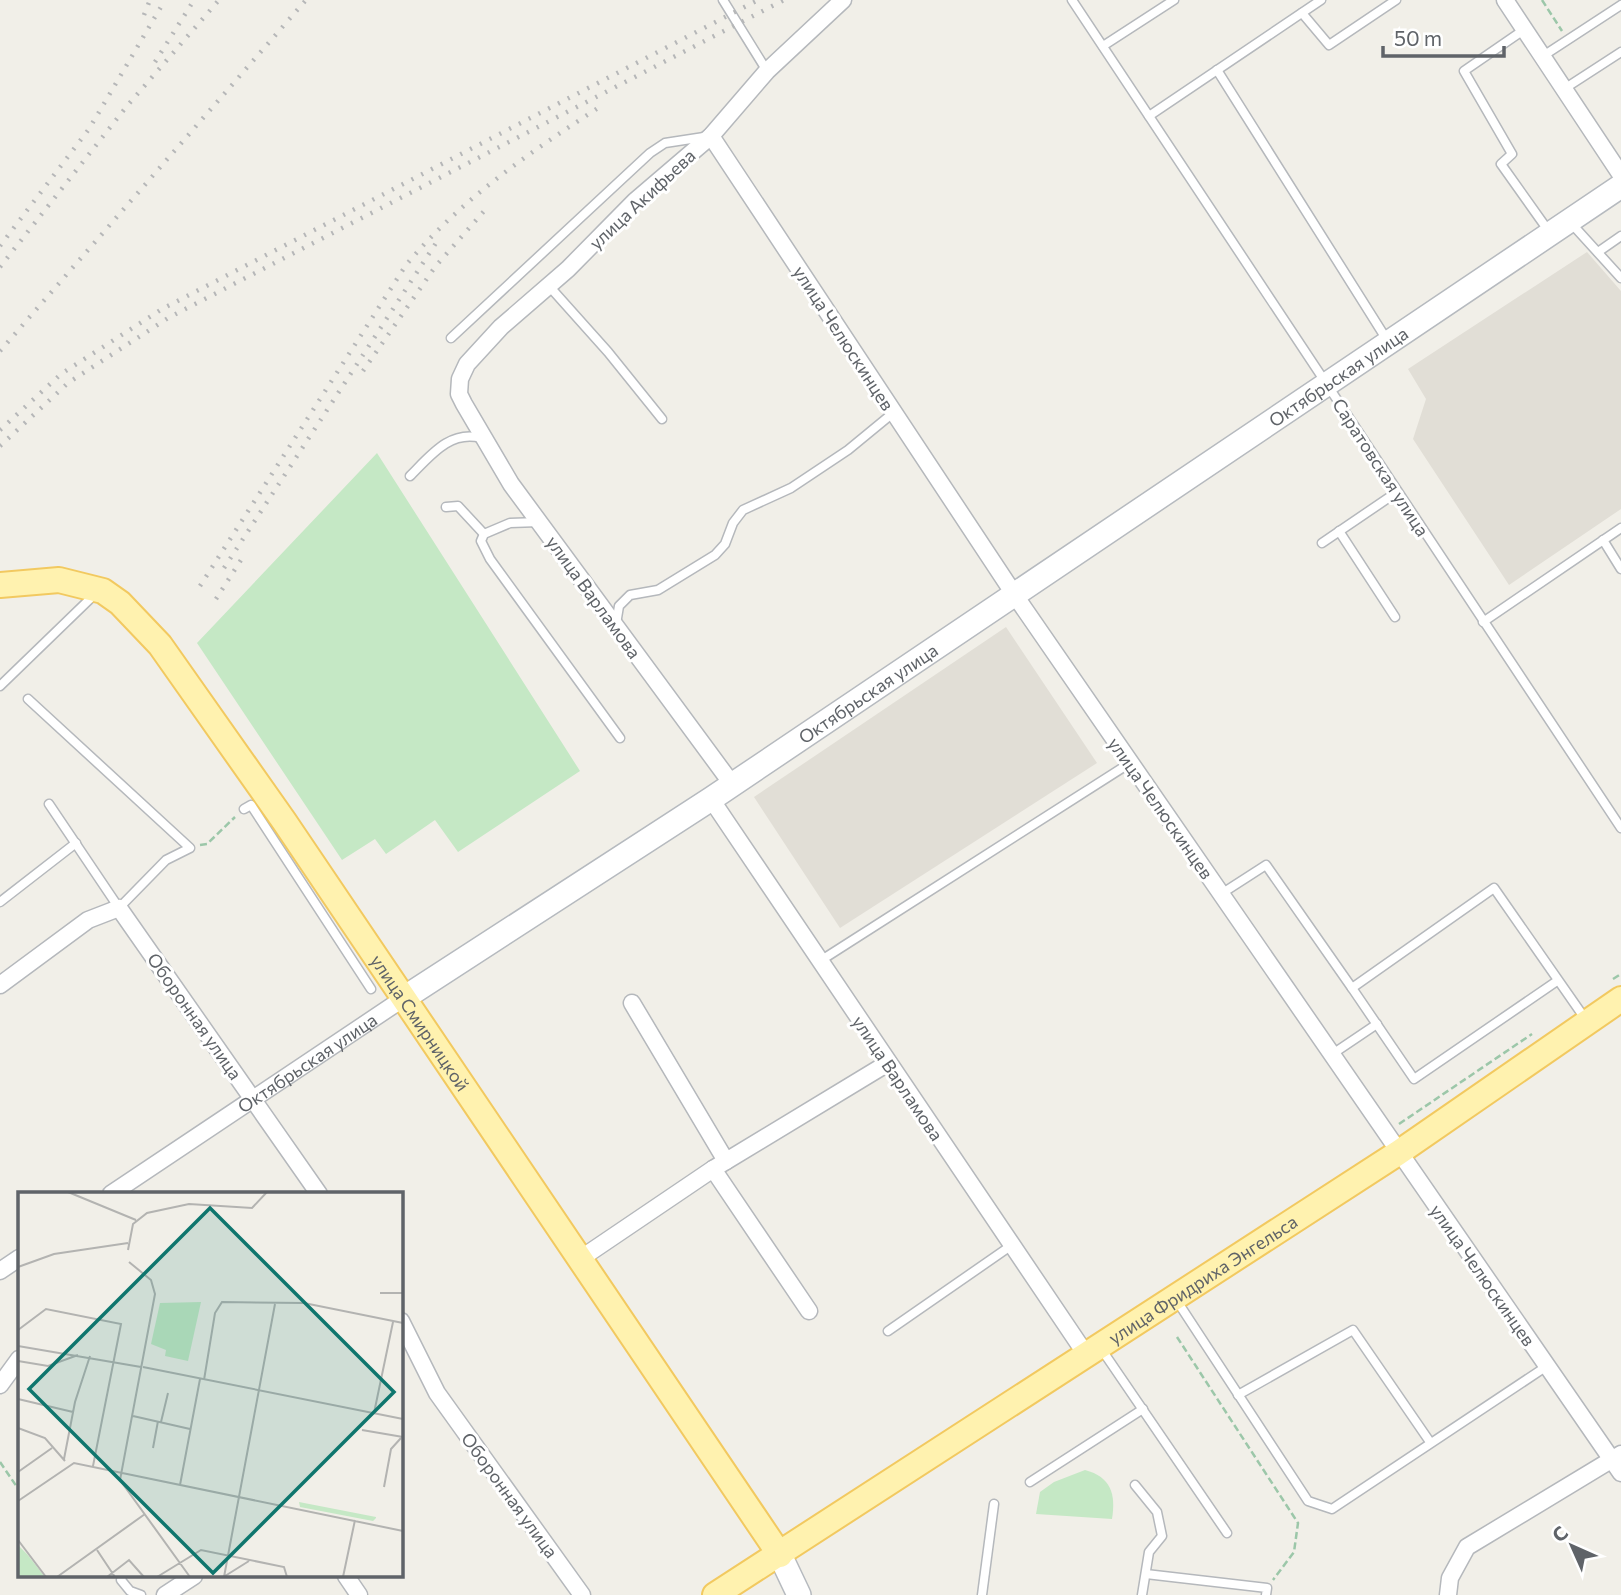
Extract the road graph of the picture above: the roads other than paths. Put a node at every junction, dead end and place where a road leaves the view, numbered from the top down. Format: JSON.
{"nodes":[{"id":1,"x":723,"y":0,"type":"edge"},
{"id":2,"x":843,"y":0,"type":"edge"},
{"id":3,"x":1072,"y":0,"type":"edge"},
{"id":4,"x":1174,"y":0,"type":"edge"},
{"id":5,"x":1321,"y":0,"type":"edge"},
{"id":6,"x":1396,"y":0,"type":"edge"},
{"id":7,"x":1505,"y":0,"type":"edge"},
{"id":8,"x":1621,"y":5,"type":"edge"},
{"id":9,"x":1302,"y":13,"type":"junction"},
{"id":10,"x":1525,"y":29,"type":"junction"},
{"id":11,"x":1103,"y":46,"type":"junction"},
{"id":12,"x":1621,"y":52,"type":"edge"},
{"id":13,"x":1543,"y":56,"type":"junction"},
{"id":14,"x":1217,"y":70,"type":"junction"},
{"id":15,"x":767,"y":71,"type":"junction"},
{"id":16,"x":1564,"y":89,"type":"junction"},
{"id":17,"x":1149,"y":116,"type":"junction"},
{"id":18,"x":711,"y":136,"type":"junction"},
{"id":19,"x":1621,"y":175,"type":"edge"},
{"id":20,"x":1621,"y":186,"type":"edge"},
{"id":21,"x":1569,"y":220,"type":"junction"},
{"id":22,"x":1550,"y":233,"type":"junction"},
{"id":23,"x":1621,"y":236,"type":"edge"},
{"id":24,"x":1598,"y":252,"type":"junction"},
{"id":25,"x":1621,"y":278,"type":"edge"},
{"id":26,"x":549,"y":286,"type":"junction"},
{"id":27,"x":451,"y":338,"type":"dead end"},
{"id":28,"x":1388,"y":342,"type":"junction"},
{"id":29,"x":1325,"y":383,"type":"junction"},
{"id":30,"x":466,"y":408,"type":"junction"},
{"id":31,"x":893,"y":413,"type":"junction"},
{"id":32,"x":662,"y":419,"type":"dead end"},
{"id":33,"x":460,"y":435,"type":"junction"},
{"id":34,"x":481,"y":438,"type":"junction"},
{"id":35,"x":410,"y":476,"type":"dead end"},
{"id":36,"x":1397,"y":492,"type":"junction"},
{"id":37,"x":446,"y":507,"type":"dead end"},
{"id":38,"x":539,"y":522,"type":"junction"},
{"id":39,"x":1621,"y":528,"type":"edge"},
{"id":40,"x":1339,"y":531,"type":"junction"},
{"id":41,"x":484,"y":534,"type":"junction"},
{"id":42,"x":1603,"y":540,"type":"junction"},
{"id":43,"x":1322,"y":542,"type":"dead end"},
{"id":44,"x":1621,"y":569,"type":"edge"},
{"id":45,"x":0,"y":585,"type":"edge"},
{"id":46,"x":98,"y":590,"type":"junction"},
{"id":47,"x":1014,"y":594,"type":"junction"},
{"id":48,"x":1395,"y":617,"type":"dead end"},
{"id":49,"x":1483,"y":622,"type":"junction"},
{"id":50,"x":616,"y":626,"type":"junction"},
{"id":51,"x":0,"y":686,"type":"edge"},
{"id":52,"x":28,"y":699,"type":"dead end"},
{"id":53,"x":620,"y":738,"type":"dead end"},
{"id":54,"x":1130,"y":763,"type":"junction"},
{"id":55,"x":732,"y":785,"type":"junction"},
{"id":56,"x":712,"y":799,"type":"junction"},
{"id":57,"x":49,"y":804,"type":"dead end"},
{"id":58,"x":244,"y":810,"type":"road end"},
{"id":59,"x":1621,"y":828,"type":"edge"},
{"id":60,"x":76,"y":843,"type":"junction"},
{"id":61,"x":1220,"y":894,"type":"junction"},
{"id":62,"x":0,"y":902,"type":"edge"},
{"id":63,"x":119,"y":908,"type":"junction"},
{"id":64,"x":820,"y":961,"type":"junction"},
{"id":65,"x":1557,"y":981,"type":"junction"},
{"id":66,"x":0,"y":985,"type":"edge"},
{"id":67,"x":1352,"y":988,"type":"junction"},
{"id":68,"x":371,"y":989,"type":"dead end"},
{"id":69,"x":404,"y":998,"type":"junction"},
{"id":70,"x":1621,"y":999,"type":"edge"},
{"id":71,"x":632,"y":1003,"type":"dead end"},
{"id":72,"x":1588,"y":1022,"type":"junction"},
{"id":73,"x":1377,"y":1024,"type":"junction"},
{"id":74,"x":1331,"y":1055,"type":"junction"},
{"id":75,"x":888,"y":1063,"type":"junction"},
{"id":76,"x":253,"y":1098,"type":"junction"},
{"id":77,"x":1398,"y":1153,"type":"junction"},
{"id":78,"x":719,"y":1165,"type":"junction"},
{"id":79,"x":131,"y":1188,"type":"edge"},
{"id":80,"x":318,"y":1192,"type":"edge"},
{"id":81,"x":1012,"y":1245,"type":"junction"},
{"id":82,"x":18,"y":1259,"type":"edge"},
{"id":83,"x":580,"y":1259,"type":"junction"},
{"id":84,"x":0,"y":1270,"type":"edge"},
{"id":85,"x":1175,"y":1299,"type":"junction"},
{"id":86,"x":809,"y":1311,"type":"dead end"},
{"id":87,"x":402,"y":1323,"type":"edge"},
{"id":88,"x":888,"y":1331,"type":"dead end"},
{"id":89,"x":1094,"y":1352,"type":"junction"},
{"id":90,"x":18,"y":1360,"type":"edge"},
{"id":91,"x":1547,"y":1366,"type":"junction"},
{"id":92,"x":0,"y":1385,"type":"edge"},
{"id":93,"x":1238,"y":1395,"type":"junction"},
{"id":94,"x":1143,"y":1409,"type":"junction"},
{"id":95,"x":1430,"y":1442,"type":"junction"},
{"id":96,"x":1618,"y":1462,"type":"edge"},
{"id":97,"x":1030,"y":1482,"type":"dead end"},
{"id":98,"x":1135,"y":1485,"type":"dead end"},
{"id":99,"x":994,"y":1504,"type":"dead end"},
{"id":100,"x":1227,"y":1533,"type":"dead end"},
{"id":101,"x":780,"y":1555,"type":"junction"},
{"id":102,"x":1146,"y":1574,"type":"junction"},
{"id":103,"x":122,"y":1578,"type":"edge"},
{"id":104,"x":191,"y":1578,"type":"edge"},
{"id":105,"x":347,"y":1578,"type":"edge"},
{"id":106,"x":1266,"y":1592,"type":"edge"},
{"id":107,"x":141,"y":1595,"type":"edge"},
{"id":108,"x":165,"y":1595,"type":"edge"},
{"id":109,"x":359,"y":1595,"type":"edge"},
{"id":110,"x":582,"y":1595,"type":"edge"},
{"id":111,"x":715,"y":1595,"type":"edge"},
{"id":112,"x":799,"y":1595,"type":"edge"},
{"id":113,"x":982,"y":1595,"type":"edge"},
{"id":114,"x":1142,"y":1595,"type":"edge"},
{"id":115,"x":1448,"y":1595,"type":"edge"}],
"edges":[{"from":1,"to":15,"type":"lane"},
{"from":2,"to":15,"type":"street","name":"улица Акифьева"},
{"from":3,"to":11,"type":"lane","name":"Саратовская улица"},
{"from":4,"to":11,"type":"lane"},
{"from":5,"to":9,"type":"lane"},
{"from":6,"to":9,"type":"lane"},
{"from":7,"to":10,"type":"street"},
{"from":8,"to":13,"type":"lane"},
{"from":9,"to":14,"type":"lane"},
{"from":10,"to":13,"type":"street"},
{"from":10,"to":22,"type":"lane"},
{"from":11,"to":17,"type":"lane","name":"Саратовская улица"},
{"from":12,"to":16,"type":"lane"},
{"from":13,"to":16,"type":"street"},
{"from":14,"to":17,"type":"lane"},
{"from":14,"to":28,"type":"lane"},
{"from":15,"to":18,"type":"street","name":"улица Акифьева"},
{"from":16,"to":19,"type":"street"},
{"from":17,"to":29,"type":"lane","name":"Саратовская улица"},
{"from":18,"to":26,"type":"street","name":"улица Акифьева"},
{"from":18,"to":27,"type":"lane"},
{"from":18,"to":31,"type":"street","name":"улица Челюскинцев"},
{"from":20,"to":21,"type":"main road","name":"Октябрьская улица"},
{"from":21,"to":22,"type":"main road","name":"Октябрьская улица"},
{"from":21,"to":24,"type":"lane"},
{"from":22,"to":28,"type":"main road","name":"Октябрьская улица"},
{"from":23,"to":24,"type":"lane"},
{"from":24,"to":25,"type":"lane"},
{"from":26,"to":30,"type":"street","name":"улица Акифьева"},
{"from":26,"to":32,"type":"lane"},
{"from":28,"to":29,"type":"main road","name":"Октябрьская улица"},
{"from":29,"to":36,"type":"lane","name":"Саратовская улица"},
{"from":29,"to":47,"type":"main road","name":"Октябрьская улица"},
{"from":30,"to":33,"type":"lane"},
{"from":30,"to":34,"type":"street","name":"улица Варламова"},
{"from":31,"to":47,"type":"street","name":"улица Челюскинцев"},
{"from":31,"to":50,"type":"lane"},
{"from":33,"to":34,"type":"lane"},
{"from":33,"to":35,"type":"lane"},
{"from":34,"to":38,"type":"street","name":"улица Варламова"},
{"from":36,"to":40,"type":"lane"},
{"from":36,"to":49,"type":"lane","name":"Саратовская улица"},
{"from":37,"to":41,"type":"lane"},
{"from":38,"to":41,"type":"lane"},
{"from":38,"to":50,"type":"street","name":"улица Варламова"},
{"from":39,"to":42,"type":"lane"},
{"from":40,"to":43,"type":"lane"},
{"from":40,"to":48,"type":"lane"},
{"from":41,"to":53,"type":"lane"},
{"from":42,"to":44,"type":"lane"},
{"from":42,"to":49,"type":"lane"},
{"from":45,"to":46,"type":"main road","name":"улица Смирницкой"},
{"from":46,"to":51,"type":"lane"},
{"from":46,"to":69,"type":"main road","name":"улица Смирницкой"},
{"from":47,"to":54,"type":"street","name":"улица Челюскинцев"},
{"from":47,"to":55,"type":"main road","name":"Октябрьская улица"},
{"from":49,"to":59,"type":"lane","name":"Саратовская улица"},
{"from":50,"to":55,"type":"street","name":"улица Варламова"},
{"from":52,"to":63,"type":"lane"},
{"from":54,"to":61,"type":"street","name":"улица Челюскинцев"},
{"from":54,"to":64,"type":"lane"},
{"from":55,"to":56,"type":"main road","name":"Октябрьская улица"},
{"from":56,"to":64,"type":"street","name":"улица Варламова"},
{"from":56,"to":69,"type":"main road","name":"Октябрьская улица"},
{"from":57,"to":60,"type":"lane"},
{"from":58,"to":68,"type":"lane"},
{"from":60,"to":62,"type":"lane"},
{"from":60,"to":63,"type":"lane"},
{"from":61,"to":67,"type":"lane"},
{"from":61,"to":74,"type":"street","name":"улица Челюскинцев"},
{"from":63,"to":66,"type":"street"},
{"from":63,"to":76,"type":"street","name":"Оборонная улица"},
{"from":64,"to":75,"type":"street","name":"улица Варламова"},
{"from":65,"to":67,"type":"lane"},
{"from":65,"to":72,"type":"lane"},
{"from":65,"to":73,"type":"lane"},
{"from":67,"to":73,"type":"lane"},
{"from":69,"to":76,"type":"street","name":"Октябрьская улица"},
{"from":69,"to":83,"type":"main road","name":"улица Смирницкой"},
{"from":70,"to":72,"type":"main road","name":"улица Фридриха Энгельса"},
{"from":71,"to":78,"type":"street"},
{"from":72,"to":77,"type":"main road","name":"улица Фридриха Энгельса"},
{"from":73,"to":74,"type":"lane"},
{"from":74,"to":77,"type":"street","name":"улица Челюскинцев"},
{"from":75,"to":78,"type":"street"},
{"from":75,"to":81,"type":"street","name":"улица Варламова"},
{"from":76,"to":79,"type":"street","name":"Октябрьская улица"},
{"from":76,"to":80,"type":"street","name":"Оборонная улица"},
{"from":77,"to":85,"type":"main road","name":"улица Фридриха Энгельса"},
{"from":77,"to":91,"type":"street","name":"улица Челюскинцев"},
{"from":78,"to":83,"type":"street"},
{"from":78,"to":86,"type":"street"},
{"from":81,"to":88,"type":"lane"},
{"from":81,"to":89,"type":"street","name":"улица Варламова"},
{"from":82,"to":84,"type":"street"},
{"from":83,"to":101,"type":"main road","name":"улица Смирницкой"},
{"from":85,"to":89,"type":"main road","name":"улица Фридриха Энгельса"},
{"from":85,"to":93,"type":"lane"},
{"from":87,"to":110,"type":"street","name":"Оборонная улица"},
{"from":89,"to":94,"type":"lane"},
{"from":89,"to":101,"type":"main road","name":"улица Фридриха Энгельса"},
{"from":90,"to":92,"type":"street"},
{"from":91,"to":95,"type":"lane"},
{"from":91,"to":96,"type":"street","name":"улица Челюскинцев"},
{"from":93,"to":95,"type":"lane"},
{"from":93,"to":95,"type":"lane"},
{"from":94,"to":97,"type":"lane"},
{"from":94,"to":100,"type":"lane"},
{"from":96,"to":115,"type":"street"},
{"from":98,"to":102,"type":"lane"},
{"from":99,"to":113,"type":"lane"},
{"from":101,"to":111,"type":"main road","name":"улица Фридриха Энгельса"},
{"from":101,"to":112,"type":"main road"},
{"from":102,"to":106,"type":"lane"},
{"from":102,"to":114,"type":"lane"},
{"from":103,"to":107,"type":"lane"},
{"from":104,"to":108,"type":"street"},
{"from":105,"to":109,"type":"street"}]}
